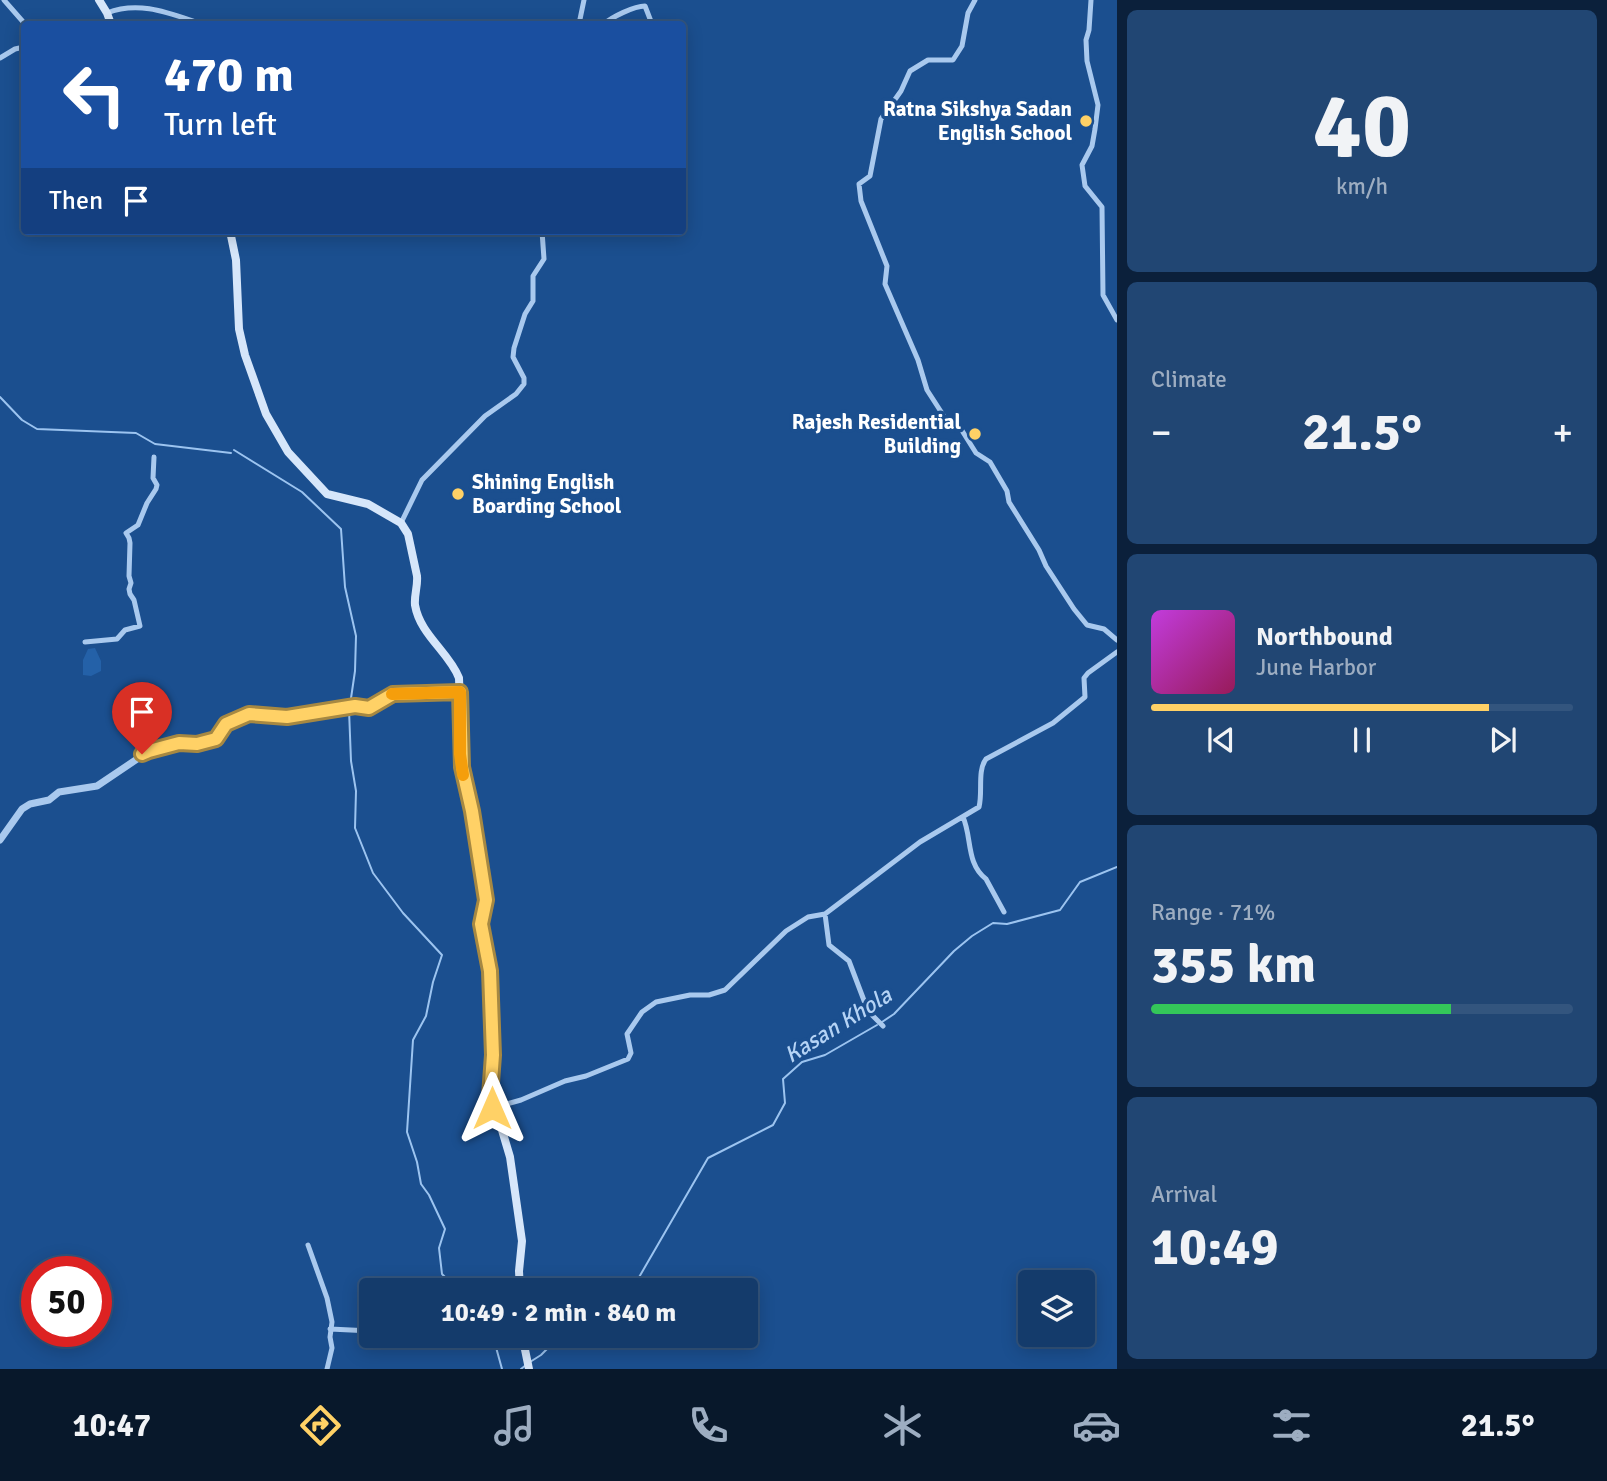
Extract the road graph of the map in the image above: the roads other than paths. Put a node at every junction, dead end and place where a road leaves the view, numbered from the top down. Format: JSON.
{"nodes":[{"id":1,"x":4,"y":0,"type":"edge"},
{"id":2,"x":99,"y":0,"type":"edge"},
{"id":3,"x":584,"y":0,"type":"edge"},
{"id":4,"x":975,"y":0,"type":"edge"},
{"id":5,"x":1091,"y":0,"type":"edge"},
{"id":6,"x":107,"y":13,"type":"junction"},
{"id":7,"x":22,"y":21,"type":"edge"},
{"id":8,"x":110,"y":21,"type":"edge"},
{"id":9,"x":189,"y":21,"type":"edge"},
{"id":10,"x":580,"y":21,"type":"edge"},
{"id":11,"x":608,"y":21,"type":"edge"},
{"id":12,"x":651,"y":21,"type":"edge"},
{"id":13,"x":21,"y":48,"type":"edge"},
{"id":14,"x":0,"y":58,"type":"edge"},
{"id":15,"x":231,"y":235,"type":"edge"},
{"id":16,"x":542,"y":235,"type":"edge"},
{"id":17,"x":1117,"y":320,"type":"edge"},
{"id":18,"x":154,"y":457,"type":"dead end"},
{"id":19,"x":401,"y":523,"type":"junction"},
{"id":20,"x":1117,"y":640,"type":"edge"},
{"id":21,"x":85,"y":642,"type":"dead end"},
{"id":22,"x":1117,"y":652,"type":"edge"},
{"id":23,"x":460,"y":692,"type":"junction"},
{"id":24,"x":963,"y":817,"type":"junction"},
{"id":25,"x":0,"y":840,"type":"edge"},
{"id":26,"x":1004,"y":912,"type":"dead end"},
{"id":27,"x":825,"y":914,"type":"junction"},
{"id":28,"x":883,"y":1027,"type":"dead end"},
{"id":29,"x":492,"y":1108,"type":"junction"},
{"id":30,"x":308,"y":1245,"type":"dead end"},
{"id":31,"x":519,"y":1278,"type":"edge"},
{"id":32,"x":330,"y":1329,"type":"junction"},
{"id":33,"x":359,"y":1330,"type":"edge"},
{"id":34,"x":524,"y":1348,"type":"edge"},
{"id":35,"x":327,"y":1369,"type":"edge"},
{"id":36,"x":529,"y":1369,"type":"edge"}],
"edges":[{"from":1,"to":7,"type":"street"},
{"from":2,"to":6,"type":"main road"},
{"from":3,"to":10,"type":"street"},
{"from":4,"to":20,"type":"street"},
{"from":5,"to":17,"type":"street"},
{"from":6,"to":8,"type":"main road"},
{"from":6,"to":9,"type":"street"},
{"from":11,"to":12,"type":"street"},
{"from":13,"to":14,"type":"street"},
{"from":15,"to":19,"type":"main road"},
{"from":16,"to":19,"type":"street"},
{"from":18,"to":21,"type":"street"},
{"from":19,"to":23,"type":"main road"},
{"from":22,"to":24,"type":"street"},
{"from":23,"to":25,"type":"street"},
{"from":23,"to":29,"type":"main road"},
{"from":24,"to":26,"type":"street"},
{"from":24,"to":27,"type":"street"},
{"from":27,"to":28,"type":"street"},
{"from":27,"to":29,"type":"street"},
{"from":29,"to":31,"type":"main road"},
{"from":30,"to":32,"type":"street"},
{"from":32,"to":33,"type":"street"},
{"from":32,"to":35,"type":"street"},
{"from":34,"to":36,"type":"main road"}]}
